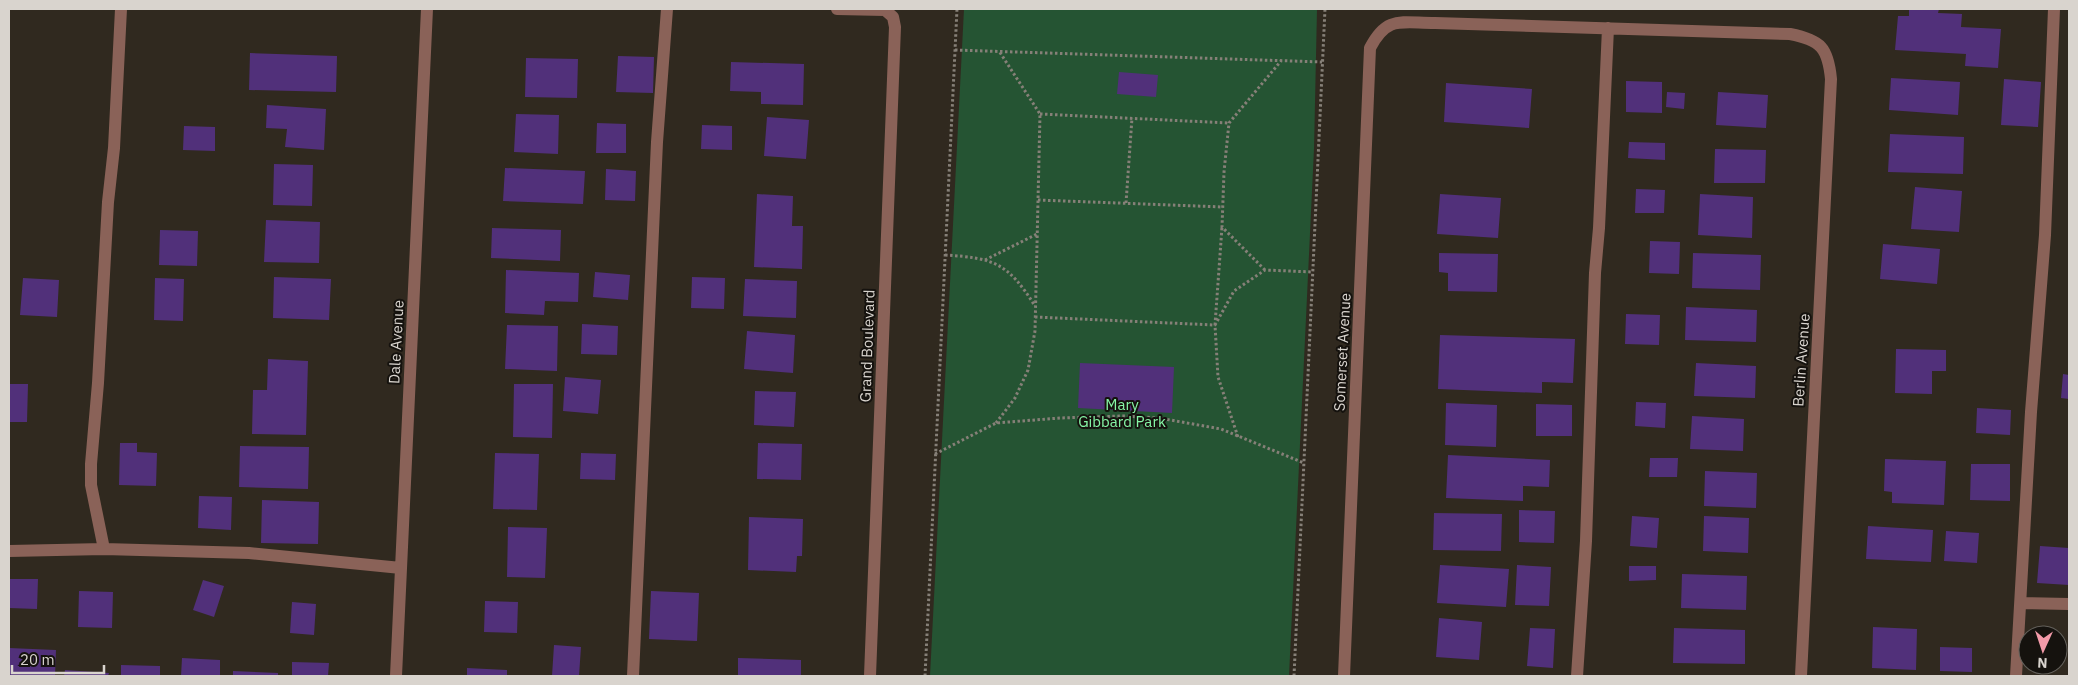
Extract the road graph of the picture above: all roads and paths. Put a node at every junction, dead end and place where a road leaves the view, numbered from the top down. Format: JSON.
{"nodes":[{"id":1,"x":121,"y":9,"type":"edge"},
{"id":2,"x":428,"y":9,"type":"edge"},
{"id":3,"x":667,"y":9,"type":"edge"},
{"id":4,"x":837,"y":9,"type":"edge"},
{"id":5,"x":956,"y":9,"type":"edge"},
{"id":6,"x":1325,"y":9,"type":"edge"},
{"id":7,"x":2054,"y":9,"type":"edge"},
{"id":8,"x":1608,"y":28,"type":"junction"},
{"id":9,"x":955,"y":50,"type":"junction"},
{"id":10,"x":999,"y":51,"type":"junction"},
{"id":11,"x":1281,"y":61,"type":"junction"},
{"id":12,"x":1322,"y":62,"type":"junction"},
{"id":13,"x":1040,"y":114,"type":"junction"},
{"id":14,"x":1132,"y":118,"type":"junction"},
{"id":15,"x":1229,"y":123,"type":"junction"},
{"id":16,"x":1038,"y":200,"type":"junction"},
{"id":17,"x":1126,"y":204,"type":"junction"},
{"id":18,"x":1223,"y":207,"type":"junction"},
{"id":19,"x":1222,"y":227,"type":"junction"},
{"id":20,"x":1037,"y":234,"type":"junction"},
{"id":21,"x":945,"y":255,"type":"junction"},
{"id":22,"x":985,"y":260,"type":"junction"},
{"id":23,"x":1265,"y":270,"type":"junction"},
{"id":24,"x":1313,"y":272,"type":"junction"},
{"id":25,"x":1035,"y":306,"type":"junction"},
{"id":26,"x":1035,"y":317,"type":"junction"},
{"id":27,"x":1215,"y":325,"type":"junction"},
{"id":28,"x":996,"y":423,"type":"junction"},
{"id":29,"x":1238,"y":437,"type":"junction"},
{"id":30,"x":935,"y":454,"type":"junction"},
{"id":31,"x":1304,"y":463,"type":"junction"},
{"id":32,"x":104,"y":549,"type":"junction"},
{"id":33,"x":9,"y":551,"type":"edge"},
{"id":34,"x":401,"y":568,"type":"junction"},
{"id":35,"x":2021,"y":603,"type":"junction"},
{"id":36,"x":2069,"y":604,"type":"edge"},
{"id":37,"x":396,"y":676,"type":"edge"},
{"id":38,"x":633,"y":676,"type":"edge"},
{"id":39,"x":870,"y":676,"type":"edge"},
{"id":40,"x":925,"y":676,"type":"edge"},
{"id":41,"x":1294,"y":676,"type":"edge"},
{"id":42,"x":1344,"y":676,"type":"edge"},
{"id":43,"x":1577,"y":676,"type":"edge"},
{"id":44,"x":1802,"y":676,"type":"edge"},
{"id":45,"x":2016,"y":676,"type":"edge"}],
"edges":[{"from":1,"to":32,"type":"street"},
{"from":2,"to":34,"type":"street","name":"Dale Avenue"},
{"from":3,"to":38,"type":"street"},
{"from":4,"to":39,"type":"street","name":"Grand Boulevard"},
{"from":5,"to":9,"type":"path"},
{"from":6,"to":12,"type":"path"},
{"from":7,"to":35,"type":"street"},
{"from":8,"to":42,"type":"street","name":"Somerset Avenue"},
{"from":8,"to":43,"type":"street"},
{"from":8,"to":44,"type":"street","name":"Berlin Avenue"},
{"from":9,"to":10,"type":"path"},
{"from":9,"to":21,"type":"path"},
{"from":10,"to":11,"type":"path"},
{"from":10,"to":13,"type":"path"},
{"from":11,"to":12,"type":"path"},
{"from":11,"to":15,"type":"path"},
{"from":12,"to":24,"type":"path"},
{"from":13,"to":14,"type":"path"},
{"from":13,"to":16,"type":"path"},
{"from":14,"to":15,"type":"path"},
{"from":14,"to":17,"type":"path"},
{"from":15,"to":18,"type":"path"},
{"from":16,"to":17,"type":"path"},
{"from":16,"to":20,"type":"path"},
{"from":17,"to":18,"type":"path"},
{"from":18,"to":19,"type":"path"},
{"from":19,"to":23,"type":"path"},
{"from":19,"to":27,"type":"path"},
{"from":20,"to":22,"type":"path"},
{"from":20,"to":25,"type":"path"},
{"from":21,"to":22,"type":"path"},
{"from":21,"to":30,"type":"path"},
{"from":22,"to":25,"type":"path"},
{"from":23,"to":24,"type":"path"},
{"from":23,"to":27,"type":"path"},
{"from":24,"to":31,"type":"path"},
{"from":25,"to":26,"type":"path"},
{"from":26,"to":27,"type":"path"},
{"from":26,"to":28,"type":"path"},
{"from":27,"to":29,"type":"path"},
{"from":28,"to":29,"type":"path"},
{"from":28,"to":30,"type":"path"},
{"from":29,"to":31,"type":"path"},
{"from":30,"to":40,"type":"path"},
{"from":31,"to":41,"type":"path"},
{"from":32,"to":33,"type":"street"},
{"from":32,"to":34,"type":"street"},
{"from":34,"to":37,"type":"street","name":"Dale Avenue"},
{"from":35,"to":36,"type":"street"},
{"from":35,"to":45,"type":"street"}]}
